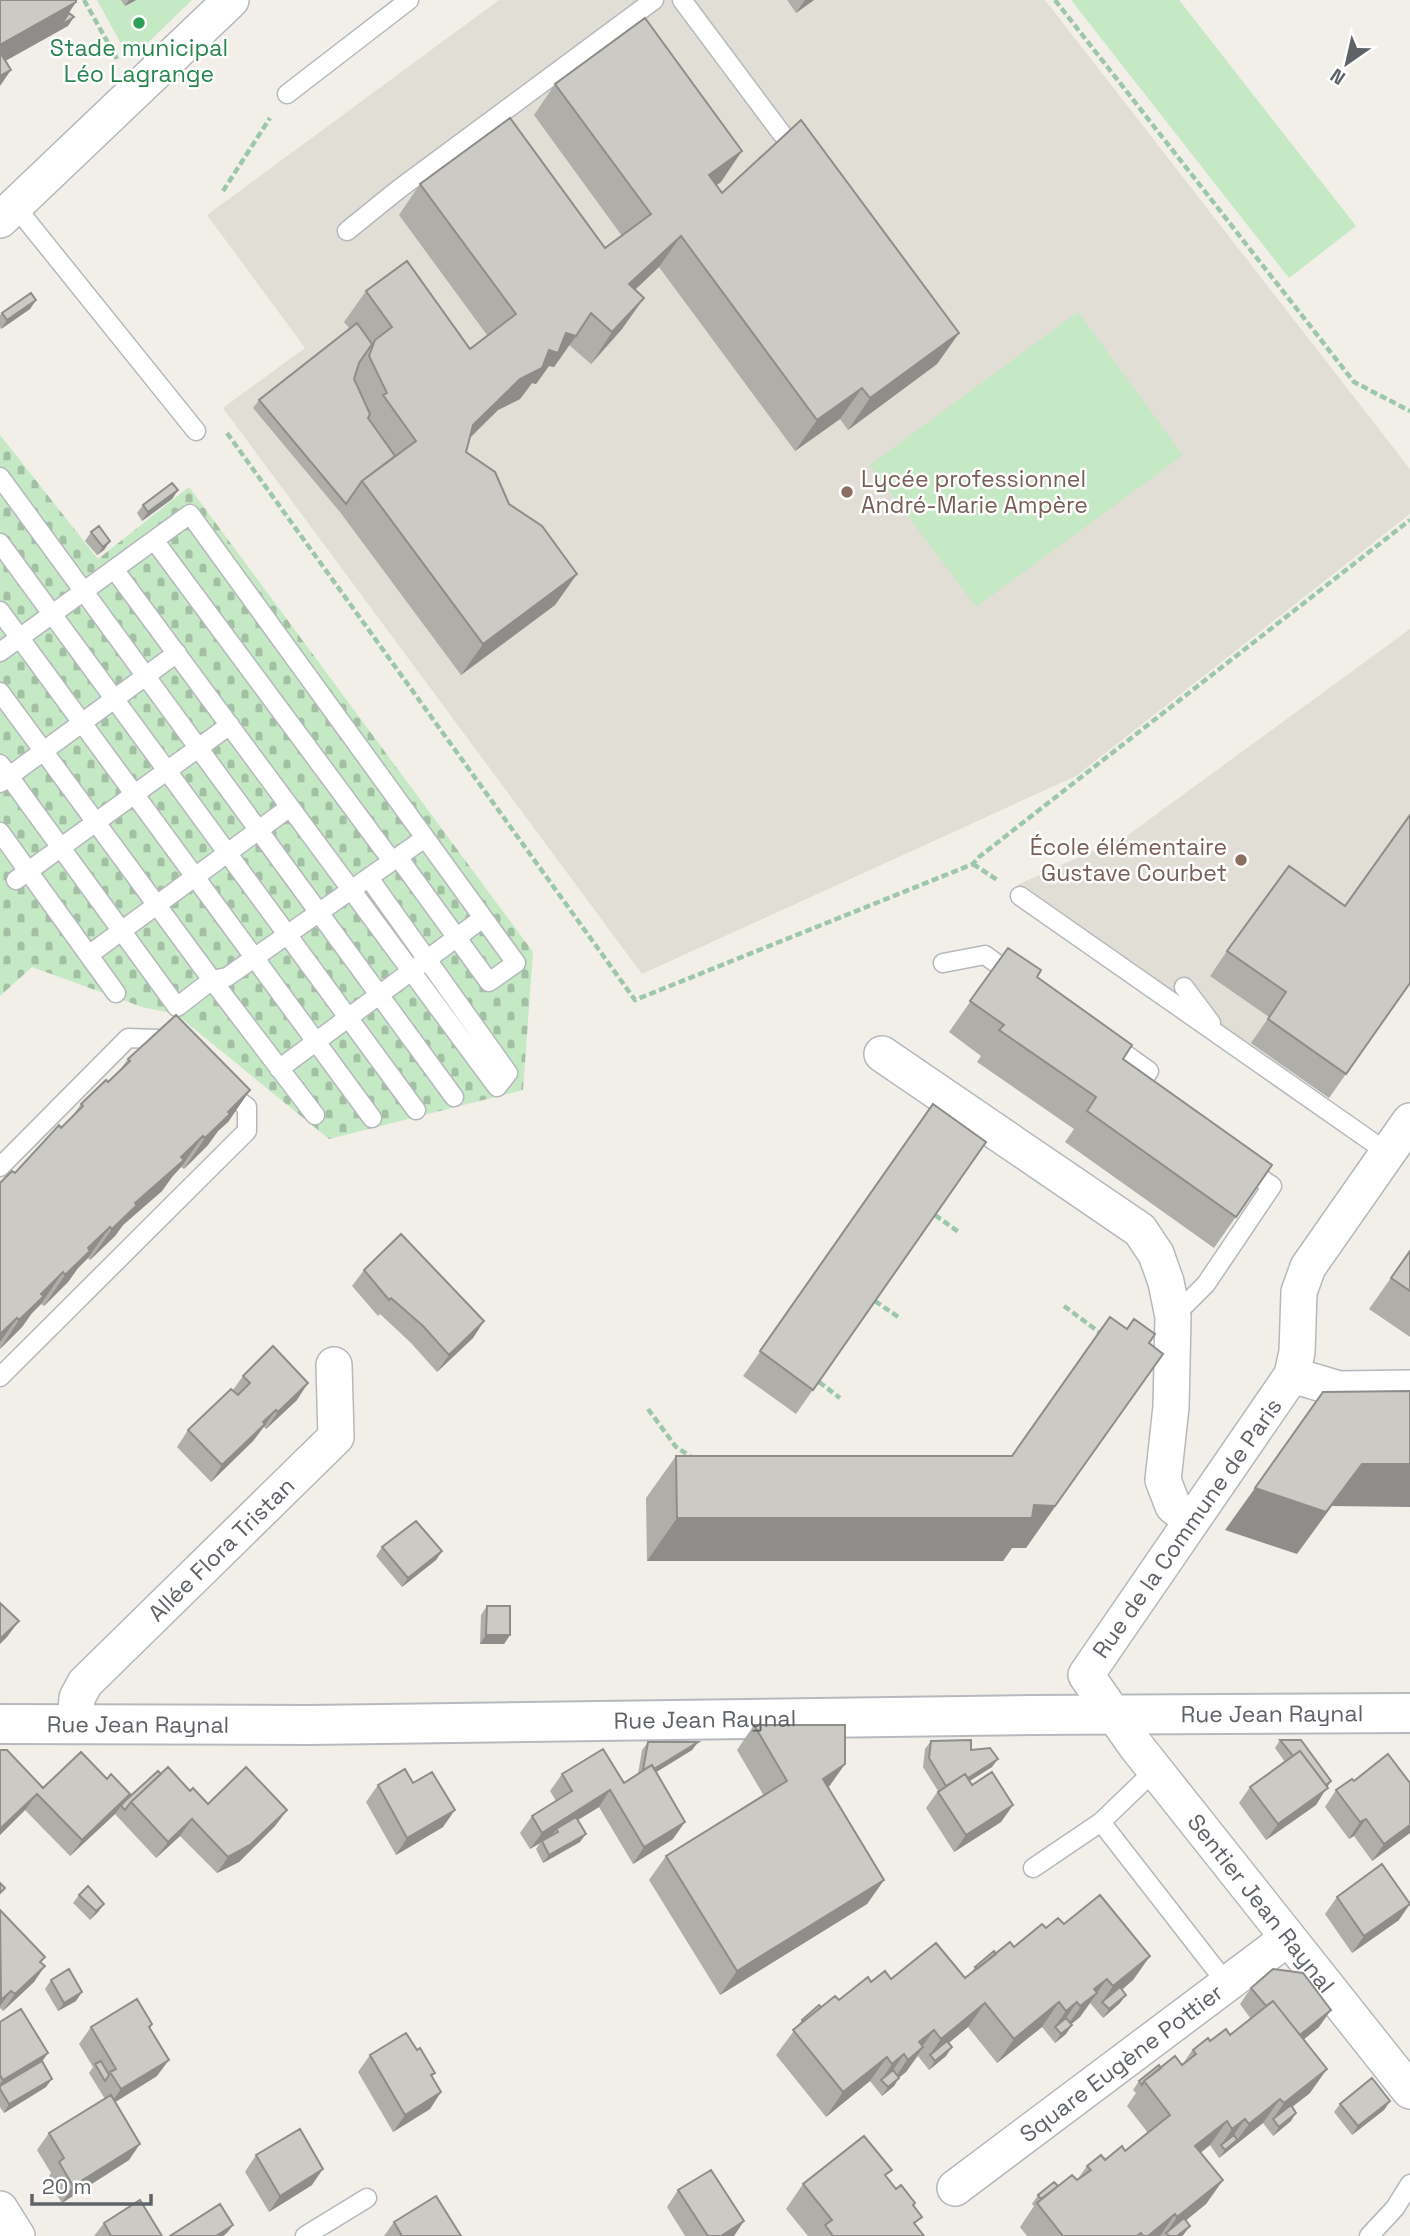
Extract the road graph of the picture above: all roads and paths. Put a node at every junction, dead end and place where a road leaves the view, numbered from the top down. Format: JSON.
{"nodes":[{"id":1,"x":84,"y":0,"type":"edge"},
{"id":2,"x":231,"y":0,"type":"edge"},
{"id":3,"x":409,"y":0,"type":"edge"},
{"id":4,"x":654,"y":0,"type":"edge"},
{"id":5,"x":682,"y":0,"type":"edge"},
{"id":6,"x":1055,"y":0,"type":"edge"},
{"id":7,"x":136,"y":90,"type":"junction"},
{"id":8,"x":286,"y":94,"type":"joint"},
{"id":9,"x":782,"y":134,"type":"edge"},
{"id":10,"x":223,"y":191,"type":"dead end"},
{"id":11,"x":8,"y":213,"type":"edge"},
{"id":12,"x":347,"y":232,"type":"dead end"},
{"id":13,"x":1410,"y":411,"type":"edge"},
{"id":14,"x":222,"y":426,"type":"dead end"},
{"id":15,"x":196,"y":431,"type":"dead end"},
{"id":16,"x":3,"y":486,"type":"edge"},
{"id":17,"x":1410,"y":520,"type":"edge"},
{"id":18,"x":154,"y":540,"type":"junction"},
{"id":19,"x":0,"y":543,"type":"edge"},
{"id":20,"x":114,"y":569,"type":"junction"},
{"id":21,"x":84,"y":591,"type":"junction"},
{"id":22,"x":0,"y":611,"type":"edge"},
{"id":23,"x":52,"y":614,"type":"junction"},
{"id":24,"x":19,"y":638,"type":"junction"},
{"id":25,"x":0,"y":652,"type":"edge"},
{"id":26,"x":177,"y":653,"type":"junction"},
{"id":27,"x":146,"y":676,"type":"junction"},
{"id":28,"x":0,"y":692,"type":"edge"},
{"id":29,"x":115,"y":699,"type":"junction"},
{"id":30,"x":82,"y":723,"type":"junction"},
{"id":31,"x":230,"y":725,"type":"junction"},
{"id":32,"x":198,"y":748,"type":"junction"},
{"id":33,"x":44,"y":751,"type":"junction"},
{"id":34,"x":167,"y":770,"type":"junction"},
{"id":35,"x":3,"y":775,"type":"edge"},
{"id":36,"x":134,"y":794,"type":"junction"},
{"id":37,"x":290,"y":807,"type":"junction"},
{"id":38,"x":96,"y":822,"type":"junction"},
{"id":39,"x":258,"y":830,"type":"junction"},
{"id":40,"x":0,"y":832,"type":"edge"},
{"id":41,"x":425,"y":838,"type":"junction"},
{"id":42,"x":61,"y":848,"type":"junction"},
{"id":43,"x":227,"y":852,"type":"junction"},
{"id":44,"x":395,"y":859,"type":"junction"},
{"id":45,"x":22,"y":876,"type":"junction"},
{"id":46,"x":195,"y":876,"type":"junction"},
{"id":47,"x":369,"y":878,"type":"junction"},
{"id":48,"x":352,"y":890,"type":"junction"},
{"id":49,"x":1020,"y":896,"type":"dead end"},
{"id":50,"x":156,"y":905,"type":"junction"},
{"id":51,"x":319,"y":913,"type":"junction"},
{"id":52,"x":484,"y":918,"type":"junction"},
{"id":53,"x":122,"y":930,"type":"junction"},
{"id":54,"x":288,"y":935,"type":"junction"},
{"id":55,"x":456,"y":938,"type":"junction"},
{"id":56,"x":90,"y":954,"type":"junction"},
{"id":57,"x":255,"y":958,"type":"junction"},
{"id":58,"x":427,"y":959,"type":"junction"},
{"id":59,"x":943,"y":963,"type":"dead end"},
{"id":60,"x":411,"y":971,"type":"junction"},
{"id":61,"x":212,"y":980,"type":"junction"},
{"id":62,"x":1029,"y":986,"type":"edge"},
{"id":63,"x":1184,"y":987,"type":"dead end"},
{"id":64,"x":116,"y":993,"type":"dead end"},
{"id":65,"x":379,"y":995,"type":"junction"},
{"id":66,"x":348,"y":1017,"type":"junction"},
{"id":67,"x":1095,"y":1032,"type":"edge"},
{"id":68,"x":1221,"y":1036,"type":"junction"},
{"id":69,"x":316,"y":1041,"type":"junction"},
{"id":70,"x":882,"y":1054,"type":"dead end"},
{"id":71,"x":181,"y":1056,"type":"edge"},
{"id":72,"x":279,"y":1069,"type":"junction"},
{"id":73,"x":214,"y":1082,"type":"edge"},
{"id":74,"x":454,"y":1097,"type":"dead end"},
{"id":75,"x":1159,"y":1106,"type":"edge"},
{"id":76,"x":416,"y":1110,"type":"dead end"},
{"id":77,"x":315,"y":1115,"type":"dead end"},
{"id":78,"x":372,"y":1118,"type":"dead end"},
{"id":79,"x":1410,"y":1121,"type":"edge"},
{"id":80,"x":1388,"y":1153,"type":"junction"},
{"id":81,"x":1227,"y":1154,"type":"edge"},
{"id":82,"x":0,"y":1167,"type":"edge"},
{"id":83,"x":935,"y":1215,"type":"edge"},
{"id":84,"x":960,"y":1233,"type":"dead end"},
{"id":85,"x":875,"y":1301,"type":"edge"},
{"id":86,"x":1065,"y":1306,"type":"dead end"},
{"id":87,"x":1173,"y":1317,"type":"junction"},
{"id":88,"x":901,"y":1319,"type":"dead end"},
{"id":89,"x":1106,"y":1337,"type":"edge"},
{"id":90,"x":334,"y":1365,"type":"dead end"},
{"id":91,"x":1292,"y":1375,"type":"junction"},
{"id":92,"x":0,"y":1377,"type":"edge"},
{"id":93,"x":819,"y":1382,"type":"edge"},
{"id":94,"x":1410,"y":1388,"type":"edge"},
{"id":95,"x":840,"y":1398,"type":"dead end"},
{"id":96,"x":648,"y":1409,"type":"dead end"},
{"id":97,"x":706,"y":1460,"type":"edge"},
{"id":98,"x":1191,"y":1520,"type":"junction"},
{"id":99,"x":1410,"y":1713,"type":"edge"},
{"id":100,"x":1114,"y":1714,"type":"junction"},
{"id":101,"x":0,"y":1724,"type":"edge"},
{"id":102,"x":75,"y":1724,"type":"junction"},
{"id":103,"x":1155,"y":1770,"type":"junction"},
{"id":104,"x":1101,"y":1822,"type":"junction"},
{"id":105,"x":1033,"y":1868,"type":"dead end"},
{"id":106,"x":1288,"y":1938,"type":"junction"},
{"id":107,"x":1227,"y":1984,"type":"junction"},
{"id":108,"x":1410,"y":2091,"type":"edge"},
{"id":109,"x":1410,"y":2184,"type":"edge"},
{"id":110,"x":955,"y":2188,"type":"dead end"},
{"id":111,"x":367,"y":2198,"type":"dead end"},
{"id":112,"x":0,"y":2209,"type":"edge"},
{"id":113,"x":17,"y":2236,"type":"edge"},
{"id":114,"x":305,"y":2236,"type":"edge"},
{"id":115,"x":1369,"y":2236,"type":"edge"}],
"edges":[{"from":1,"to":7,"type":"path"},
{"from":2,"to":7,"type":"street"},
{"from":3,"to":8,"type":"lane"},
{"from":4,"to":12,"type":"lane"},
{"from":5,"to":9,"type":"lane"},
{"from":6,"to":13,"type":"path"},
{"from":7,"to":11,"type":"street"},
{"from":8,"to":10,"type":"path"},
{"from":11,"to":15,"type":"lane"},
{"from":14,"to":17,"type":"path"},
{"from":16,"to":21,"type":"lane"},
{"from":18,"to":20,"type":"lane"},
{"from":18,"to":41,"type":"lane"},
{"from":18,"to":44,"type":"lane"},
{"from":19,"to":23,"type":"lane"},
{"from":20,"to":21,"type":"lane"},
{"from":20,"to":26,"type":"lane"},
{"from":21,"to":23,"type":"lane"},
{"from":21,"to":27,"type":"lane"},
{"from":22,"to":24,"type":"lane"},
{"from":23,"to":24,"type":"lane"},
{"from":23,"to":29,"type":"lane"},
{"from":24,"to":25,"type":"lane"},
{"from":24,"to":30,"type":"lane"},
{"from":26,"to":27,"type":"lane"},
{"from":26,"to":31,"type":"lane"},
{"from":27,"to":29,"type":"lane"},
{"from":27,"to":32,"type":"lane"},
{"from":28,"to":33,"type":"lane"},
{"from":29,"to":30,"type":"lane"},
{"from":29,"to":34,"type":"lane"},
{"from":30,"to":33,"type":"lane"},
{"from":30,"to":36,"type":"lane"},
{"from":31,"to":32,"type":"lane"},
{"from":31,"to":37,"type":"lane"},
{"from":32,"to":34,"type":"lane"},
{"from":32,"to":39,"type":"lane"},
{"from":33,"to":35,"type":"lane"},
{"from":33,"to":38,"type":"lane"},
{"from":34,"to":36,"type":"lane"},
{"from":34,"to":43,"type":"lane"},
{"from":35,"to":42,"type":"lane"},
{"from":36,"to":38,"type":"lane"},
{"from":36,"to":46,"type":"lane"},
{"from":37,"to":39,"type":"lane"},
{"from":37,"to":48,"type":"lane"},
{"from":38,"to":42,"type":"lane"},
{"from":38,"to":50,"type":"lane"},
{"from":39,"to":43,"type":"lane"},
{"from":39,"to":51,"type":"lane"},
{"from":40,"to":45,"type":"lane"},
{"from":41,"to":44,"type":"lane"},
{"from":41,"to":52,"type":"lane"},
{"from":42,"to":45,"type":"lane"},
{"from":42,"to":53,"type":"lane"},
{"from":43,"to":46,"type":"lane"},
{"from":43,"to":54,"type":"lane"},
{"from":44,"to":47,"type":"lane"},
{"from":44,"to":55,"type":"lane"},
{"from":45,"to":56,"type":"lane"},
{"from":46,"to":50,"type":"lane"},
{"from":46,"to":57,"type":"lane"},
{"from":47,"to":48,"type":"lane"},
{"from":47,"to":58,"type":"lane"},
{"from":48,"to":51,"type":"lane"},
{"from":48,"to":60,"type":"lane"},
{"from":49,"to":68,"type":"lane"},
{"from":50,"to":53,"type":"lane"},
{"from":50,"to":61,"type":"lane"},
{"from":51,"to":54,"type":"lane"},
{"from":51,"to":65,"type":"lane"},
{"from":52,"to":55,"type":"lane"},
{"from":52,"to":55,"type":"lane"},
{"from":53,"to":56,"type":"lane"},
{"from":53,"to":61,"type":"lane"},
{"from":54,"to":57,"type":"lane"},
{"from":54,"to":66,"type":"lane"},
{"from":55,"to":58,"type":"lane"},
{"from":56,"to":64,"type":"lane"},
{"from":57,"to":61,"type":"lane"},
{"from":57,"to":69,"type":"lane"},
{"from":58,"to":60,"type":"lane"},
{"from":58,"to":60,"type":"lane"},
{"from":59,"to":62,"type":"lane"},
{"from":60,"to":65,"type":"lane"},
{"from":61,"to":72,"type":"lane"},
{"from":63,"to":68,"type":"lane"},
{"from":65,"to":66,"type":"lane"},
{"from":65,"to":74,"type":"lane"},
{"from":66,"to":69,"type":"lane"},
{"from":66,"to":76,"type":"lane"},
{"from":67,"to":75,"type":"lane"},
{"from":68,"to":80,"type":"lane"},
{"from":69,"to":72,"type":"lane"},
{"from":69,"to":78,"type":"lane"},
{"from":70,"to":87,"type":"street"},
{"from":71,"to":82,"type":"lane"},
{"from":72,"to":77,"type":"lane"},
{"from":73,"to":92,"type":"lane"},
{"from":79,"to":80,"type":"street","name":"Rue de la Commune de Paris"},
{"from":80,"to":91,"type":"street","name":"Rue de la Commune de Paris"},
{"from":81,"to":87,"type":"lane"},
{"from":83,"to":84,"type":"path"},
{"from":85,"to":88,"type":"path"},
{"from":86,"to":89,"type":"path"},
{"from":87,"to":98,"type":"street"},
{"from":90,"to":102,"type":"street","name":"Allée Flora Tristan"},
{"from":91,"to":94,"type":"street","name":"Rue de la Commune de Paris"},
{"from":91,"to":98,"type":"street","name":"Rue de la Commune de Paris"},
{"from":93,"to":95,"type":"path"},
{"from":96,"to":97,"type":"path"},
{"from":98,"to":100,"type":"street","name":"Rue de la Commune de Paris"},
{"from":99,"to":100,"type":"street","name":"Rue Jean Raynal"},
{"from":100,"to":102,"type":"street","name":"Rue Jean Raynal"},
{"from":100,"to":103,"type":"street","name":"Sentier Jean Raynal"},
{"from":101,"to":102,"type":"street","name":"Rue Jean Raynal"},
{"from":103,"to":104,"type":"lane"},
{"from":103,"to":106,"type":"street","name":"Sentier Jean Raynal"},
{"from":104,"to":105,"type":"lane"},
{"from":104,"to":107,"type":"lane"},
{"from":106,"to":107,"type":"street","name":"Square Eugène Pottier"},
{"from":106,"to":108,"type":"street","name":"Sentier Jean Raynal"},
{"from":107,"to":110,"type":"street","name":"Square Eugène Pottier"},
{"from":109,"to":115,"type":"lane"},
{"from":111,"to":114,"type":"lane"},
{"from":112,"to":113,"type":"street"}]}
